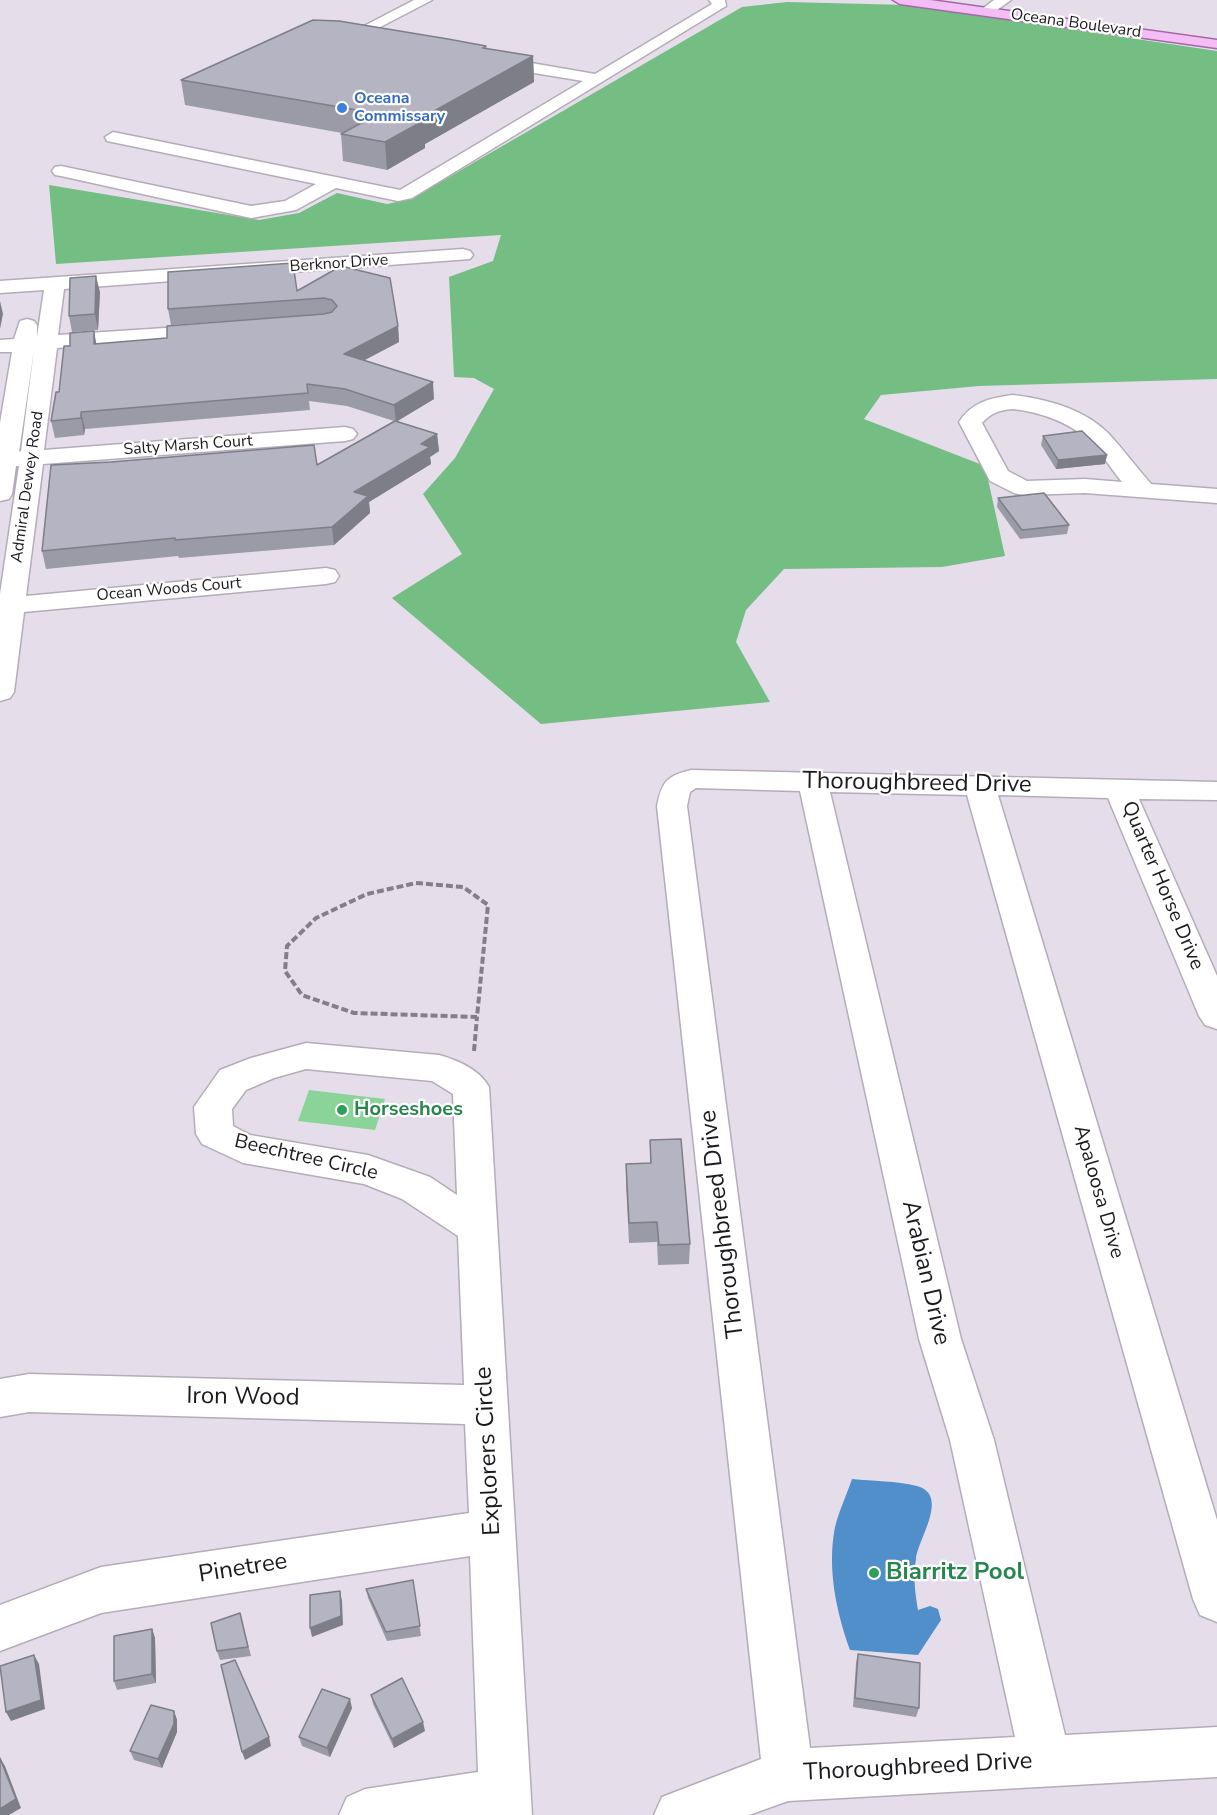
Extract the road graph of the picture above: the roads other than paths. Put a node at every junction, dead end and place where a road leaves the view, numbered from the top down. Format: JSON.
{"nodes":[{"id":1,"x":425,"y":0,"type":"edge"},
{"id":2,"x":716,"y":0,"type":"edge"},
{"id":3,"x":900,"y":0,"type":"edge"},
{"id":4,"x":1001,"y":0,"type":"edge"},
{"id":5,"x":985,"y":12,"type":"junction"},
{"id":6,"x":1217,"y":30,"type":"edge"},
{"id":7,"x":388,"y":43,"type":"edge"},
{"id":8,"x":1217,"y":44,"type":"edge"},
{"id":9,"x":480,"y":59,"type":"edge"},
{"id":10,"x":598,"y":78,"type":"junction"},
{"id":11,"x":113,"y":137,"type":"dead end"},
{"id":12,"x":61,"y":171,"type":"dead end"},
{"id":13,"x":333,"y":182,"type":"junction"},
{"id":14,"x":268,"y":192,"type":"dead end"},
{"id":15,"x":303,"y":199,"type":"junction"},
{"id":16,"x":463,"y":255,"type":"dead end"},
{"id":17,"x":44,"y":284,"type":"junction"},
{"id":18,"x":0,"y":287,"type":"edge"},
{"id":19,"x":233,"y":329,"type":"edge"},
{"id":20,"x":36,"y":344,"type":"junction"},
{"id":21,"x":0,"y":346,"type":"edge"},
{"id":22,"x":345,"y":434,"type":"dead end"},
{"id":23,"x":32,"y":458,"type":"junction"},
{"id":24,"x":3,"y":460,"type":"edge"},
{"id":25,"x":1143,"y":490,"type":"junction"},
{"id":26,"x":0,"y":494,"type":"edge"},
{"id":27,"x":1217,"y":496,"type":"edge"},
{"id":28,"x":326,"y":576,"type":"dead end"},
{"id":29,"x":6,"y":605,"type":"edge"},
{"id":30,"x":0,"y":692,"type":"edge"},
{"id":31,"x":813,"y":782,"type":"junction"},
{"id":32,"x":980,"y":786,"type":"junction"},
{"id":33,"x":1120,"y":789,"type":"junction"},
{"id":34,"x":1217,"y":791,"type":"edge"},
{"id":35,"x":1217,"y":1016,"type":"edge"},
{"id":36,"x":471,"y":1088,"type":"joint"},
{"id":37,"x":477,"y":1228,"type":"junction"},
{"id":38,"x":0,"y":1398,"type":"edge"},
{"id":39,"x":486,"y":1404,"type":"junction"},
{"id":40,"x":492,"y":1531,"type":"junction"},
{"id":41,"x":1217,"y":1599,"type":"edge"},
{"id":42,"x":0,"y":1628,"type":"edge"},
{"id":43,"x":1217,"y":1752,"type":"edge"},
{"id":44,"x":1046,"y":1761,"type":"junction"},
{"id":45,"x":788,"y":1775,"type":"junction"},
{"id":46,"x":505,"y":1804,"type":"edge"},
{"id":47,"x":365,"y":1815,"type":"edge"},
{"id":48,"x":680,"y":1815,"type":"edge"}],
"edges":[{"from":1,"to":7,"type":"street"},
{"from":2,"to":10,"type":"street"},
{"from":3,"to":5,"type":"main road","name":"Oceana Boulevard"},
{"from":4,"to":5,"type":"street"},
{"from":4,"to":6,"type":"main road","name":"Oceana Boulevard"},
{"from":5,"to":8,"type":"main road","name":"Oceana Boulevard"},
{"from":9,"to":10,"type":"street"},
{"from":10,"to":13,"type":"street"},
{"from":11,"to":13,"type":"street"},
{"from":12,"to":15,"type":"street"},
{"from":13,"to":15,"type":"street"},
{"from":14,"to":15,"type":"street"},
{"from":16,"to":17,"type":"street","name":"Berknor Drive"},
{"from":17,"to":18,"type":"street","name":"Berknor Drive"},
{"from":17,"to":20,"type":"street","name":"Admiral Dewey Road"},
{"from":19,"to":20,"type":"street"},
{"from":20,"to":21,"type":"street"},
{"from":20,"to":23,"type":"street","name":"Admiral Dewey Road"},
{"from":20,"to":24,"type":"street","name":"Admiral Dewey Road"},
{"from":22,"to":23,"type":"street","name":"Salty Marsh Court"},
{"from":23,"to":24,"type":"street","name":"Salty Marsh Court"},
{"from":23,"to":29,"type":"street","name":"Admiral Dewey Road"},
{"from":24,"to":26,"type":"street","name":"Admiral Dewey Road"},
{"from":25,"to":25,"type":"street"},
{"from":25,"to":27,"type":"street"},
{"from":28,"to":29,"type":"street","name":"Ocean Woods Court"},
{"from":29,"to":30,"type":"street","name":"Admiral Dewey Road"},
{"from":31,"to":32,"type":"street","name":"Thoroughbreed Drive"},
{"from":31,"to":44,"type":"street","name":"Arabian Drive"},
{"from":31,"to":45,"type":"street","name":"Thoroughbreed Drive"},
{"from":32,"to":33,"type":"street","name":"Thoroughbreed Drive"},
{"from":32,"to":41,"type":"street","name":"Apaloosa Drive"},
{"from":33,"to":34,"type":"street","name":"Thoroughbreed Drive"},
{"from":33,"to":35,"type":"street","name":"Quarter Horse Drive"},
{"from":36,"to":37,"type":"street","name":"Explorers Circle"},
{"from":36,"to":37,"type":"street","name":"Beechtree Circle"},
{"from":37,"to":39,"type":"street","name":"Explorers Circle"},
{"from":38,"to":39,"type":"street","name":"Iron Wood"},
{"from":39,"to":40,"type":"street","name":"Explorers Circle"},
{"from":40,"to":42,"type":"street","name":"Pinetree"},
{"from":40,"to":46,"type":"street","name":"Explorers Circle"},
{"from":43,"to":44,"type":"street","name":"Thoroughbreed Drive"},
{"from":44,"to":45,"type":"street","name":"Thoroughbreed Drive"},
{"from":45,"to":48,"type":"street"},
{"from":46,"to":47,"type":"street"}]}
